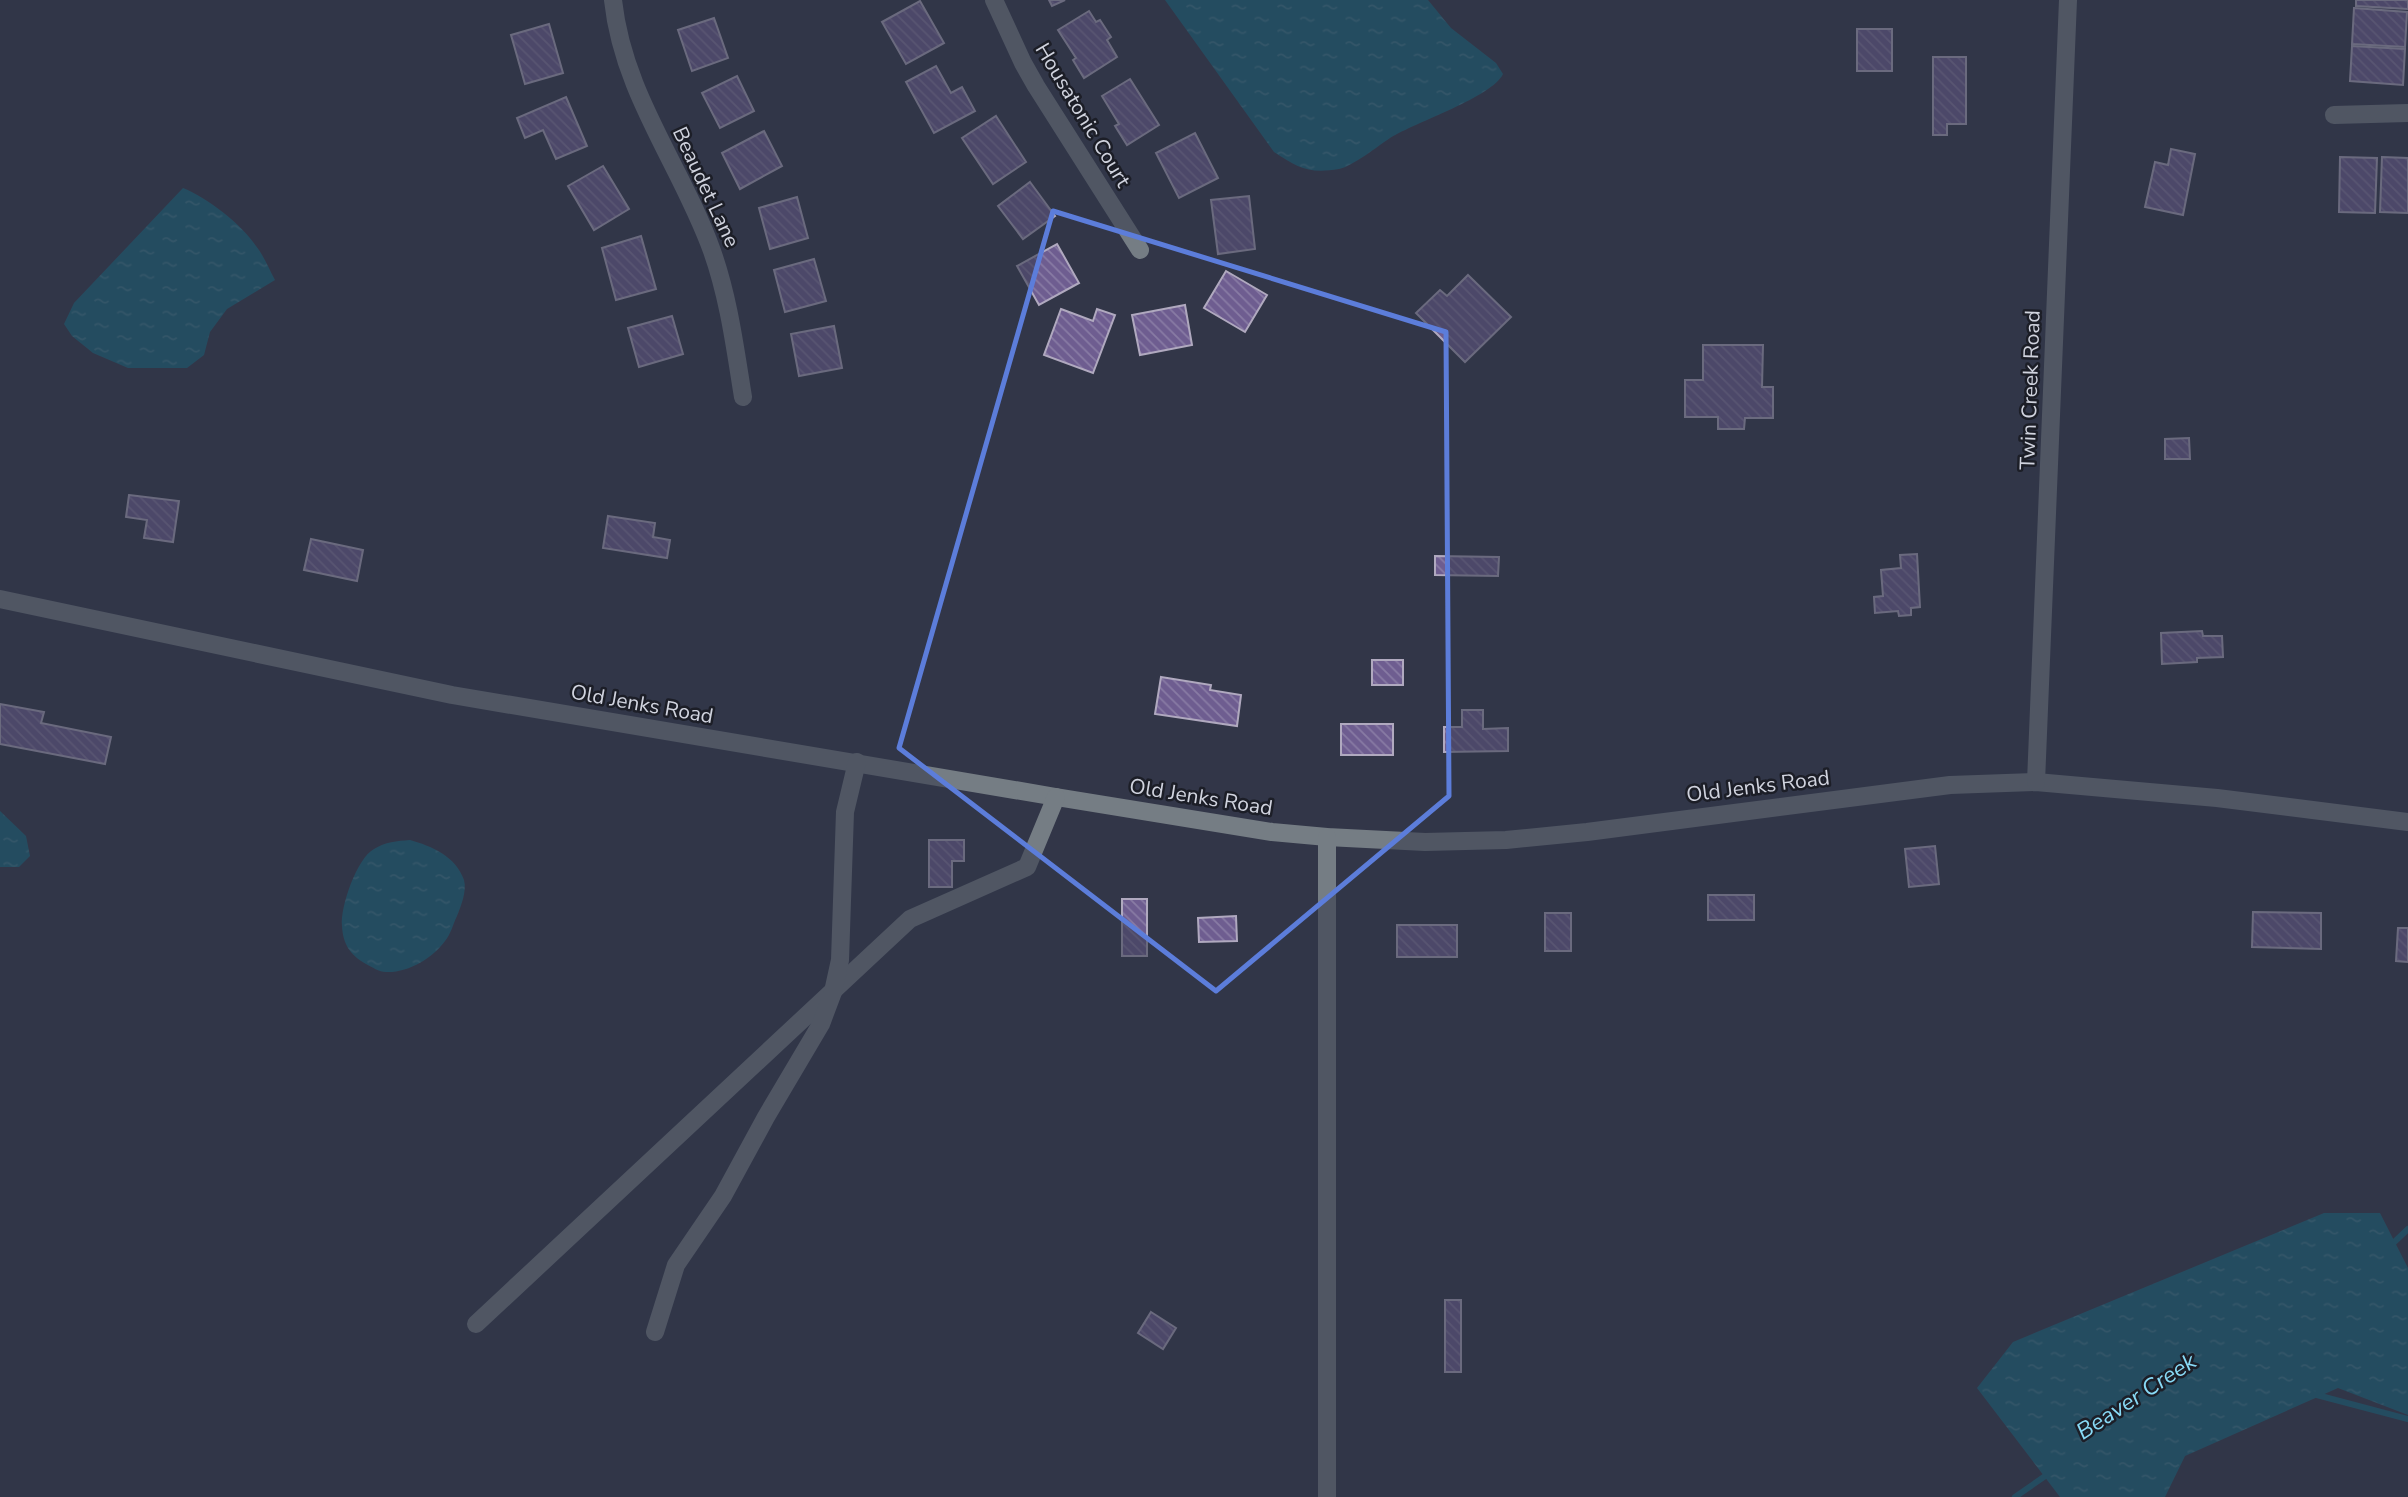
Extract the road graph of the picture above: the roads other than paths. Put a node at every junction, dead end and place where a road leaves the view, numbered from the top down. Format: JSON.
{"nodes":[{"id":1,"x":613,"y":0,"type":"edge"},
{"id":2,"x":994,"y":0,"type":"edge"},
{"id":3,"x":2068,"y":0,"type":"edge"},
{"id":4,"x":2408,"y":113,"type":"edge"},
{"id":5,"x":2334,"y":115,"type":"dead end"},
{"id":6,"x":1140,"y":250,"type":"dead end"},
{"id":7,"x":743,"y":397,"type":"dead end"},
{"id":8,"x":0,"y":598,"type":"edge"},
{"id":9,"x":858,"y":762,"type":"junction"},
{"id":10,"x":2036,"y":782,"type":"junction"},
{"id":11,"x":1056,"y":797,"type":"junction"},
{"id":12,"x":2408,"y":822,"type":"edge"},
{"id":13,"x":1327,"y":837,"type":"junction"},
{"id":14,"x":833,"y":992,"type":"junction"},
{"id":15,"x":476,"y":1324,"type":"dead end"},
{"id":16,"x":655,"y":1332,"type":"dead end"},
{"id":17,"x":1327,"y":1497,"type":"edge"}],
"edges":[{"from":1,"to":7,"type":"street","name":"Beaudet Lane"},
{"from":2,"to":6,"type":"street","name":"Housatonic Court"},
{"from":3,"to":10,"type":"street","name":"Twin Creek Road"},
{"from":4,"to":5,"type":"street"},
{"from":8,"to":9,"type":"street","name":"Old Jenks Road"},
{"from":9,"to":11,"type":"street","name":"Old Jenks Road"},
{"from":9,"to":14,"type":"street"},
{"from":10,"to":12,"type":"street","name":"Old Jenks Road"},
{"from":10,"to":13,"type":"street","name":"Old Jenks Road"},
{"from":11,"to":13,"type":"street","name":"Old Jenks Road"},
{"from":11,"to":14,"type":"street"},
{"from":13,"to":17,"type":"street"},
{"from":14,"to":15,"type":"street"},
{"from":14,"to":16,"type":"street"}]}
